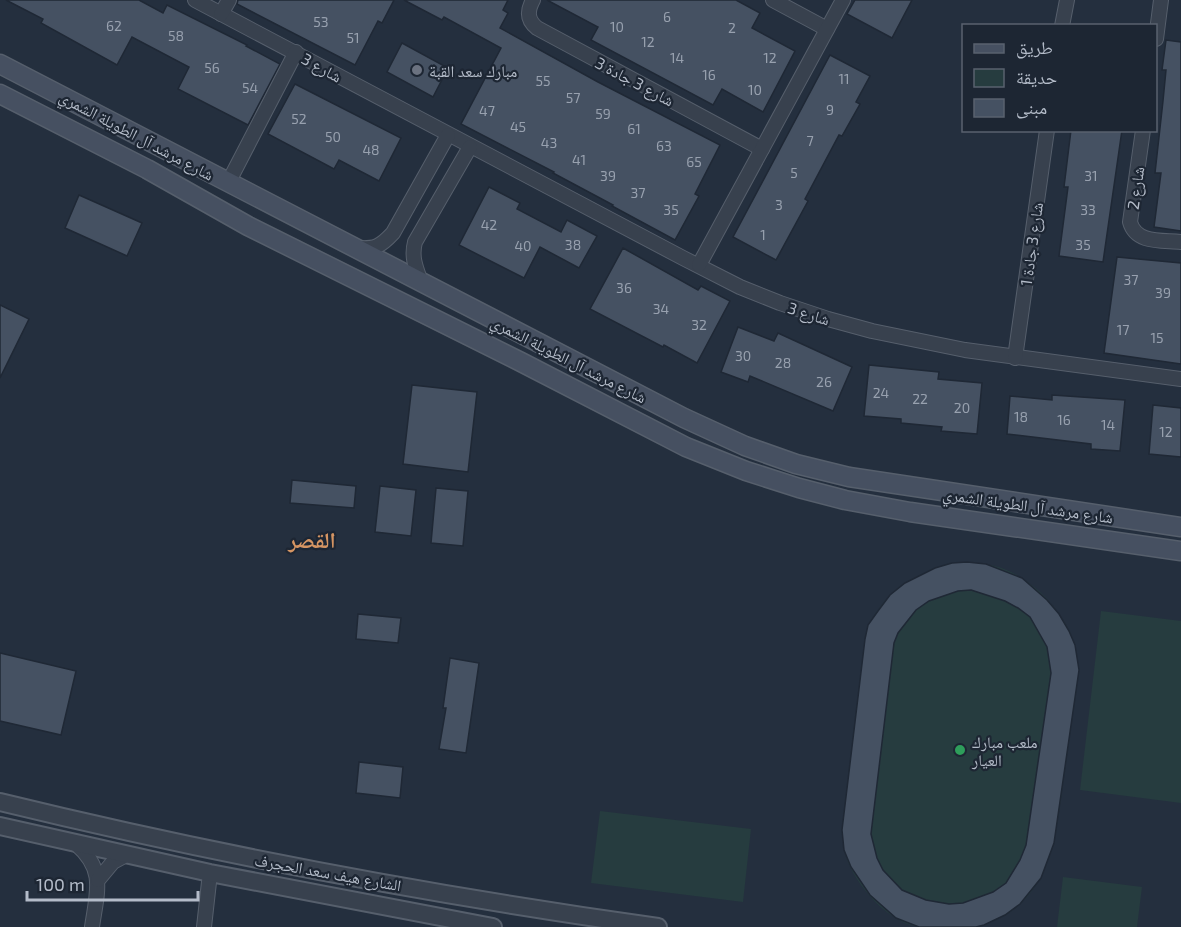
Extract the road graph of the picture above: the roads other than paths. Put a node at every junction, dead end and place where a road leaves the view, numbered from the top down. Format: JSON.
{"nodes":[{"id":1,"x":195,"y":0,"type":"edge"},
{"id":2,"x":229,"y":0,"type":"edge"},
{"id":3,"x":533,"y":0,"type":"edge"},
{"id":4,"x":773,"y":0,"type":"edge"},
{"id":5,"x":843,"y":0,"type":"edge"},
{"id":6,"x":1067,"y":0,"type":"edge"},
{"id":7,"x":1161,"y":0,"type":"edge"},
{"id":8,"x":221,"y":14,"type":"junction"},
{"id":9,"x":1062,"y":24,"type":"edge"},
{"id":10,"x":1157,"y":26,"type":"edge"},
{"id":11,"x":827,"y":29,"type":"junction"},
{"id":12,"x":296,"y":52,"type":"junction"},
{"id":13,"x":0,"y":64,"type":"edge"},
{"id":14,"x":0,"y":94,"type":"edge"},
{"id":15,"x":1047,"y":132,"type":"edge"},
{"id":16,"x":1143,"y":132,"type":"edge"},
{"id":17,"x":448,"y":135,"type":"junction"},
{"id":18,"x":470,"y":147,"type":"junction"},
{"id":19,"x":762,"y":148,"type":"junction"},
{"id":20,"x":134,"y":163,"type":"junction"},
{"id":21,"x":228,"y":183,"type":"junction"},
{"id":22,"x":1181,"y":242,"type":"edge"},
{"id":23,"x":356,"y":248,"type":"junction"},
{"id":24,"x":699,"y":265,"type":"junction"},
{"id":25,"x":421,"y":282,"type":"junction"},
{"id":26,"x":1015,"y":358,"type":"junction"},
{"id":27,"x":521,"y":362,"type":"junction"},
{"id":28,"x":586,"y":369,"type":"junction"},
{"id":29,"x":1181,"y":379,"type":"edge"},
{"id":30,"x":1062,"y":510,"type":"junction"},
{"id":31,"x":1131,"y":520,"type":"junction"},
{"id":32,"x":1181,"y":527,"type":"edge"},
{"id":33,"x":1020,"y":528,"type":"junction"},
{"id":34,"x":1090,"y":538,"type":"junction"},
{"id":35,"x":1181,"y":551,"type":"edge"},
{"id":36,"x":0,"y":802,"type":"edge"},
{"id":37,"x":0,"y":826,"type":"edge"},
{"id":38,"x":76,"y":844,"type":"junction"},
{"id":39,"x":126,"y":855,"type":"junction"},
{"id":40,"x":210,"y":873,"type":"junction"},
{"id":41,"x":98,"y":880,"type":"junction"},
{"id":42,"x":390,"y":883,"type":"junction"},
{"id":43,"x":422,"y":889,"type":"junction"},
{"id":44,"x":387,"y":908,"type":"junction"},
{"id":45,"x":415,"y":913,"type":"junction"},
{"id":46,"x":92,"y":927,"type":"edge"},
{"id":47,"x":204,"y":927,"type":"edge"},
{"id":48,"x":493,"y":927,"type":"edge"},
{"id":49,"x":658,"y":927,"type":"edge"}],
"edges":[{"from":1,"to":8,"type":"street","name":"شارع 3"},
{"from":2,"to":8,"type":"street"},
{"from":3,"to":19,"type":"street","name":"شارع 3 جادة 3"},
{"from":4,"to":11,"type":"street"},
{"from":5,"to":11,"type":"street"},
{"from":6,"to":9,"type":"street"},
{"from":7,"to":10,"type":"street"},
{"from":8,"to":12,"type":"street","name":"شارع 3"},
{"from":11,"to":19,"type":"street"},
{"from":12,"to":17,"type":"street","name":"شارع 3"},
{"from":12,"to":21,"type":"street"},
{"from":13,"to":21,"type":"main road","name":"شارع مرشد آل الطويلة الشمري"},
{"from":14,"to":20,"type":"main road","name":"شارع مرشد آل الطويلة الشمري"},
{"from":15,"to":26,"type":"street","name":"شارع 3 جادة 1"},
{"from":16,"to":22,"type":"street","name":"شارع 2"},
{"from":17,"to":18,"type":"street","name":"شارع 3"},
{"from":17,"to":23,"type":"street"},
{"from":18,"to":24,"type":"street","name":"شارع 3"},
{"from":18,"to":25,"type":"street"},
{"from":19,"to":24,"type":"street"},
{"from":20,"to":21,"type":"main road"},
{"from":20,"to":27,"type":"main road","name":"شارع مرشد آل الطويلة الشمري"},
{"from":21,"to":23,"type":"main road","name":"شارع مرشد آل الطويلة الشمري"},
{"from":23,"to":25,"type":"main road","name":"شارع مرشد آل الطويلة الشمري"},
{"from":24,"to":26,"type":"street","name":"شارع 3"},
{"from":25,"to":28,"type":"main road","name":"شارع مرشد آل الطويلة الشمري"},
{"from":26,"to":29,"type":"street","name":"شارع 3"},
{"from":27,"to":28,"type":"main road"},
{"from":27,"to":33,"type":"main road","name":"شارع مرشد آل الطويلة الشمري"},
{"from":28,"to":30,"type":"main road","name":"شارع مرشد آل الطويلة الشمري"},
{"from":30,"to":31,"type":"main road","name":"شارع مرشد آل الطويلة الشمري"},
{"from":30,"to":33,"type":"main road"},
{"from":31,"to":32,"type":"main road","name":"شارع مرشد آل الطويلة الشمري"},
{"from":31,"to":34,"type":"main road"},
{"from":33,"to":34,"type":"main road","name":"شارع مرشد آل الطويلة الشمري"},
{"from":34,"to":35,"type":"main road","name":"شارع مرشد آل الطويلة الشمري"},
{"from":36,"to":42,"type":"street","name":"الشارع هيف سعد الحجرف"},
{"from":37,"to":38,"type":"street","name":"الشارع هيف سعد الحجرف"},
{"from":38,"to":39,"type":"street","name":"الشارع هيف سعد الحجرف"},
{"from":38,"to":41,"type":"street"},
{"from":39,"to":40,"type":"street","name":"الشارع هيف سعد الحجرف"},
{"from":39,"to":41,"type":"street"},
{"from":40,"to":44,"type":"street","name":"الشارع هيف سعد الحجرف"},
{"from":40,"to":47,"type":"street"},
{"from":41,"to":46,"type":"street"},
{"from":42,"to":43,"type":"street","name":"الشارع هيف سعد الحجرف"},
{"from":42,"to":44,"type":"street"},
{"from":43,"to":45,"type":"street"},
{"from":43,"to":49,"type":"street","name":"الشارع هيف سعد الحجرف"},
{"from":44,"to":45,"type":"street","name":"الشارع هيف سعد الحجرف"},
{"from":45,"to":48,"type":"street","name":"الشارع هيف سعد الحجرف"}]}
